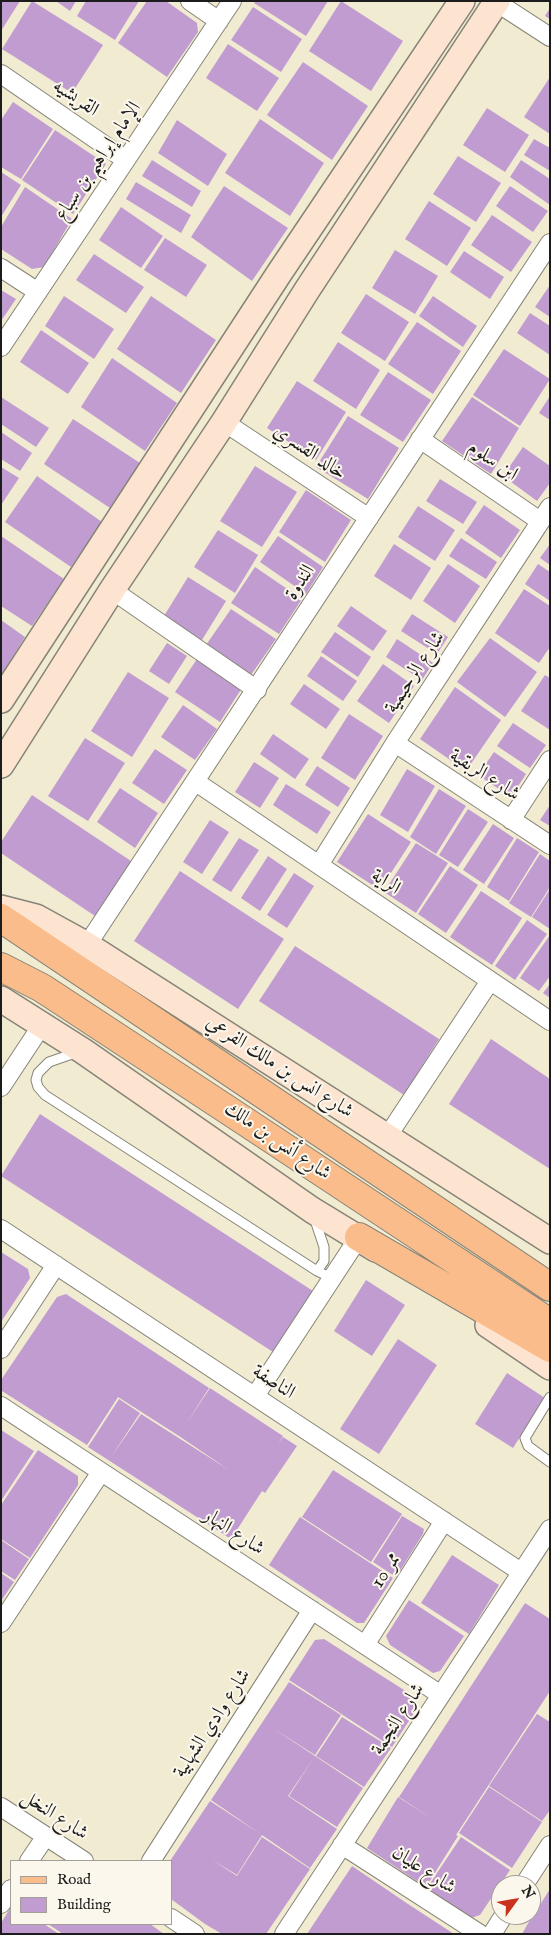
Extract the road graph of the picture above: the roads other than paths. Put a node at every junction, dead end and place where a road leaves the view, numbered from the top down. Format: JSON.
{"nodes":[{"id":1,"x":190,"y":1,"type":"edge"},
{"id":2,"x":232,"y":1,"type":"edge"},
{"id":3,"x":462,"y":1,"type":"edge"},
{"id":4,"x":497,"y":2,"type":"edge"},
{"id":5,"x":219,"y":21,"type":"junction"},
{"id":6,"x":550,"y":37,"type":"edge"},
{"id":7,"x":1,"y":74,"type":"edge"},
{"id":8,"x":126,"y":160,"type":"junction"},
{"id":9,"x":550,"y":243,"type":"edge"},
{"id":10,"x":1,"y":268,"type":"edge"},
{"id":11,"x":280,"y":272,"type":"junction"},
{"id":12,"x":307,"y":290,"type":"junction"},
{"id":13,"x":38,"y":292,"type":"junction"},
{"id":14,"x":257,"y":309,"type":"junction"},
{"id":15,"x":283,"y":329,"type":"junction"},
{"id":16,"x":1,"y":347,"type":"edge"},
{"id":17,"x":224,"y":422,"type":"junction"},
{"id":18,"x":420,"y":439,"type":"junction"},
{"id":19,"x":545,"y":514,"type":"edge"},
{"id":20,"x":369,"y":518,"type":"junction"},
{"id":21,"x":112,"y":590,"type":"junction"},
{"id":22,"x":257,"y":690,"type":"junction"},
{"id":23,"x":1,"y":700,"type":"edge"},
{"id":24,"x":395,"y":743,"type":"junction"},
{"id":25,"x":550,"y":760,"type":"edge"},
{"id":26,"x":1,"y":765,"type":"edge"},
{"id":27,"x":196,"y":782,"type":"junction"},
{"id":28,"x":511,"y":820,"type":"junction"},
{"id":29,"x":550,"y":845,"type":"edge"},
{"id":30,"x":320,"y":865,"type":"junction"},
{"id":31,"x":1,"y":908,"type":"edge"},
{"id":32,"x":1,"y":918,"type":"edge"},
{"id":33,"x":87,"y":945,"type":"junction"},
{"id":34,"x":1,"y":967,"type":"edge"},
{"id":35,"x":490,"y":980,"type":"junction"},
{"id":36,"x":1,"y":988,"type":"edge"},
{"id":37,"x":1,"y":998,"type":"edge"},
{"id":38,"x":550,"y":1020,"type":"edge"},
{"id":39,"x":42,"y":1024,"type":"junction"},
{"id":40,"x":83,"y":1051,"type":"junction"},
{"id":41,"x":1,"y":1087,"type":"edge"},
{"id":42,"x":386,"y":1137,"type":"junction"},
{"id":43,"x":312,"y":1210,"type":"junction"},
{"id":44,"x":1,"y":1229,"type":"edge"},
{"id":45,"x":359,"y":1237,"type":"junction"},
{"id":46,"x":550,"y":1241,"type":"edge"},
{"id":47,"x":550,"y":1260,"type":"edge"},
{"id":48,"x":56,"y":1265,"type":"junction"},
{"id":49,"x":324,"y":1274,"type":"junction"},
{"id":50,"x":550,"y":1287,"type":"edge"},
{"id":51,"x":550,"y":1323,"type":"edge"},
{"id":52,"x":550,"y":1348,"type":"edge"},
{"id":53,"x":1,"y":1349,"type":"edge"},
{"id":54,"x":550,"y":1367,"type":"edge"},
{"id":55,"x":255,"y":1396,"type":"junction"},
{"id":56,"x":550,"y":1397,"type":"edge"},
{"id":57,"x":1,"y":1406,"type":"edge"},
{"id":58,"x":550,"y":1462,"type":"edge"},
{"id":59,"x":101,"y":1472,"type":"junction"},
{"id":60,"x":444,"y":1521,"type":"junction"},
{"id":61,"x":550,"y":1529,"type":"edge"},
{"id":62,"x":521,"y":1572,"type":"junction"},
{"id":63,"x":312,"y":1610,"type":"junction"},
{"id":64,"x":1,"y":1623,"type":"edge"},
{"id":65,"x":365,"y":1645,"type":"junction"},
{"id":66,"x":441,"y":1695,"type":"junction"},
{"id":67,"x":1,"y":1807,"type":"edge"},
{"id":68,"x":46,"y":1836,"type":"junction"},
{"id":69,"x":342,"y":1845,"type":"junction"},
{"id":70,"x":550,"y":1845,"type":"edge"},
{"id":71,"x":30,"y":1860,"type":"edge"},
{"id":72,"x":82,"y":1860,"type":"edge"},
{"id":73,"x":152,"y":1860,"type":"edge"},
{"id":74,"x":530,"y":1875,"type":"edge"},
{"id":75,"x":10,"y":1890,"type":"edge"},
{"id":76,"x":1,"y":1904,"type":"edge"},
{"id":77,"x":172,"y":1919,"type":"edge"},
{"id":78,"x":195,"y":1934,"type":"edge"},
{"id":79,"x":284,"y":1934,"type":"edge"},
{"id":80,"x":480,"y":1934,"type":"edge"}],
"edges":[{"from":1,"to":5,"type":"street"},
{"from":2,"to":5,"type":"street","name":"الإمام إبراهيم بن سباع"},
{"from":3,"to":11,"type":"street"},
{"from":4,"to":6,"type":"street"},
{"from":4,"to":12,"type":"street"},
{"from":5,"to":8,"type":"street","name":"الإمام إبراهيم بن سباع"},
{"from":7,"to":8,"type":"street","name":"القريشيه"},
{"from":8,"to":13,"type":"street","name":"الإمام إبراهيم بن سباع"},
{"from":9,"to":18,"type":"street","name":"الندوة"},
{"from":10,"to":13,"type":"street"},
{"from":11,"to":12,"type":"street"},
{"from":11,"to":14,"type":"street"},
{"from":12,"to":15,"type":"street"},
{"from":13,"to":16,"type":"street","name":"الإمام إبراهيم بن سباع"},
{"from":14,"to":15,"type":"street"},
{"from":14,"to":23,"type":"street"},
{"from":15,"to":17,"type":"street"},
{"from":17,"to":20,"type":"street","name":"خالد القسري"},
{"from":17,"to":21,"type":"street"},
{"from":18,"to":19,"type":"street","name":"ابن سلوم"},
{"from":18,"to":20,"type":"street","name":"الندوة"},
{"from":19,"to":24,"type":"street","name":"شارع الرحيمية"},
{"from":20,"to":22,"type":"street","name":"الندوة"},
{"from":21,"to":22,"type":"street"},
{"from":21,"to":26,"type":"street"},
{"from":22,"to":27,"type":"street","name":"الندوة"},
{"from":24,"to":28,"type":"street","name":"شارع الربقية"},
{"from":24,"to":30,"type":"street","name":"شارع الرحيمية"},
{"from":25,"to":28,"type":"street"},
{"from":27,"to":30,"type":"street","name":"الراية"},
{"from":27,"to":33,"type":"street","name":"الندوة"},
{"from":28,"to":29,"type":"street","name":"شارع الربقية"},
{"from":30,"to":35,"type":"street","name":"الراية"},
{"from":31,"to":33,"type":"street","name":"شارع انس بن مالك الفرعي"},
{"from":32,"to":50,"type":"main road"},
{"from":33,"to":42,"type":"street","name":"شارع انس بن مالك الفرعي"},
{"from":34,"to":51,"type":"main road","name":"شارع أنس بن مالك"},
{"from":35,"to":38,"type":"street","name":"الراية"},
{"from":35,"to":42,"type":"street"},
{"from":36,"to":40,"type":"street"},
{"from":37,"to":39,"type":"street"},
{"from":39,"to":40,"type":"street"},
{"from":39,"to":41,"type":"street"},
{"from":40,"to":43,"type":"street"},
{"from":40,"to":49,"type":"lane"},
{"from":42,"to":46,"type":"street","name":"شارع انس بن مالك الفرعي"},
{"from":42,"to":47,"type":"street"},
{"from":43,"to":45,"type":"street"},
{"from":43,"to":49,"type":"lane"},
{"from":44,"to":48,"type":"street","name":"الناصفة"},
{"from":45,"to":49,"type":"street"},
{"from":45,"to":52,"type":"main road"},
{"from":45,"to":54,"type":"street"},
{"from":48,"to":53,"type":"street"},
{"from":48,"to":55,"type":"street","name":"الناصفة"},
{"from":49,"to":55,"type":"street"},
{"from":55,"to":60,"type":"street","name":"الناصفة"},
{"from":56,"to":58,"type":"lane"},
{"from":57,"to":59,"type":"street","name":"شارع النهار"},
{"from":59,"to":63,"type":"street","name":"شارع النهار"},
{"from":59,"to":64,"type":"street"},
{"from":60,"to":62,"type":"street","name":"الناصفة"},
{"from":60,"to":65,"type":"street","name":"ممر 10"},
{"from":61,"to":62,"type":"street","name":"شارع النجمة"},
{"from":62,"to":66,"type":"street","name":"شارع النجمة"},
{"from":63,"to":65,"type":"street","name":"شارع النهار"},
{"from":63,"to":73,"type":"street","name":"شارع وادي الشهابية"},
{"from":65,"to":66,"type":"street","name":"شارع النهار"},
{"from":66,"to":69,"type":"street","name":"شارع النجمة"},
{"from":67,"to":68,"type":"street","name":"شارع النخل"},
{"from":68,"to":71,"type":"street"},
{"from":68,"to":72,"type":"street","name":"شارع النخل"},
{"from":69,"to":79,"type":"street","name":"شارع النجمة"},
{"from":69,"to":80,"type":"street","name":"شارع عليان"},
{"from":70,"to":74,"type":"street"},
{"from":75,"to":76,"type":"street"},
{"from":77,"to":78,"type":"street"}]}
